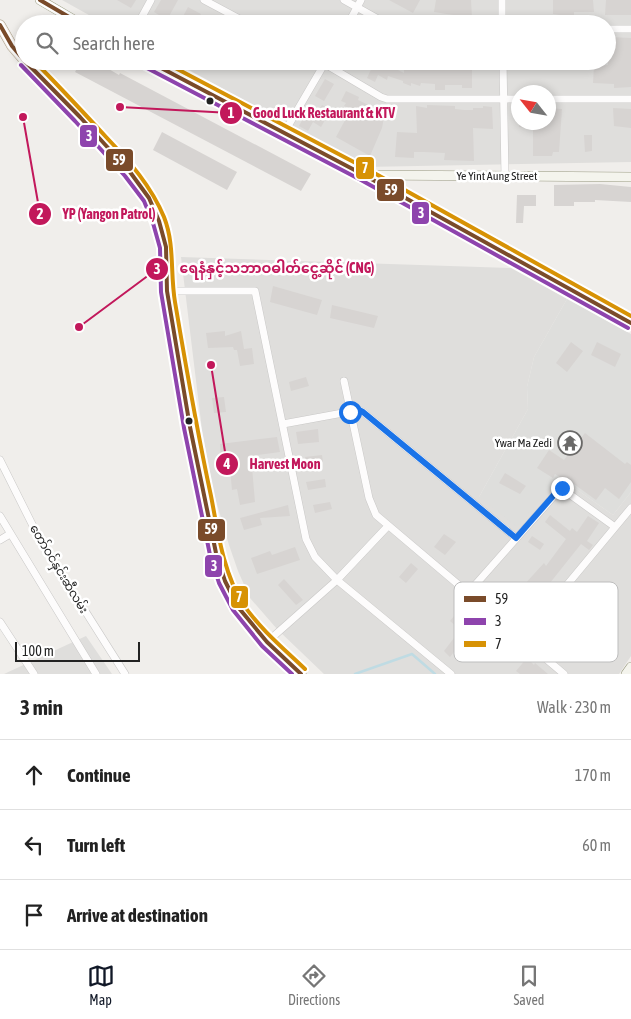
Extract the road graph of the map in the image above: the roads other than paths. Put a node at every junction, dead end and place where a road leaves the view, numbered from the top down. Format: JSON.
{"nodes":[{"id":1,"x":40,"y":0,"type":"edge"},
{"id":2,"x":151,"y":0,"type":"edge"},
{"id":3,"x":204,"y":0,"type":"edge"},
{"id":4,"x":344,"y":0,"type":"edge"},
{"id":5,"x":502,"y":0,"type":"edge"},
{"id":6,"x":359,"y":4,"type":"edge"},
{"id":7,"x":66,"y":15,"type":"edge"},
{"id":8,"x":143,"y":15,"type":"edge"},
{"id":9,"x":232,"y":15,"type":"edge"},
{"id":10,"x":353,"y":15,"type":"edge"},
{"id":11,"x":374,"y":15,"type":"edge"},
{"id":12,"x":502,"y":15,"type":"edge"},
{"id":13,"x":0,"y":25,"type":"edge"},
{"id":14,"x":616,"y":29,"type":"edge"},
{"id":15,"x":631,"y":29,"type":"edge"},
{"id":16,"x":15,"y":50,"type":"edge"},
{"id":17,"x":33,"y":70,"type":"edge"},
{"id":18,"x":165,"y":70,"type":"edge"},
{"id":19,"x":319,"y":70,"type":"edge"},
{"id":20,"x":336,"y":70,"type":"edge"},
{"id":21,"x":503,"y":70,"type":"edge"},
{"id":22,"x":503,"y":99,"type":"junction"},
{"id":23,"x":511,"y":99,"type":"edge"},
{"id":24,"x":556,"y":99,"type":"edge"},
{"id":25,"x":631,"y":99,"type":"edge"},
{"id":26,"x":284,"y":133,"type":"junction"},
{"id":27,"x":364,"y":175,"type":"junction"},
{"id":28,"x":505,"y":176,"type":"junction"},
{"id":29,"x":631,"y":177,"type":"edge"},
{"id":30,"x":168,"y":291,"type":"junction"},
{"id":31,"x":631,"y":322,"type":"edge"},
{"id":32,"x":344,"y":381,"type":"dead end"},
{"id":33,"x":350,"y":412,"type":"junction"},
{"id":34,"x":283,"y":424,"type":"junction"},
{"id":35,"x":0,"y":460,"type":"edge"},
{"id":36,"x":631,"y":508,"type":"edge"},
{"id":37,"x":0,"y":516,"type":"edge"},
{"id":38,"x":615,"y":526,"type":"junction"},
{"id":39,"x":387,"y":527,"type":"junction"},
{"id":40,"x":10,"y":534,"type":"junction"},
{"id":41,"x":516,"y":538,"type":"junction"},
{"id":42,"x":0,"y":540,"type":"edge"},
{"id":43,"x":337,"y":580,"type":"junction"},
{"id":44,"x":454,"y":582,"type":"edge"},
{"id":45,"x":478,"y":582,"type":"edge"},
{"id":46,"x":569,"y":582,"type":"edge"},
{"id":47,"x":0,"y":622,"type":"edge"},
{"id":48,"x":267,"y":642,"type":"junction"},
{"id":49,"x":550,"y":662,"type":"edge"},
{"id":50,"x":631,"y":667,"type":"edge"},
{"id":51,"x":34,"y":674,"type":"edge"},
{"id":52,"x":96,"y":674,"type":"edge"},
{"id":53,"x":125,"y":674,"type":"edge"},
{"id":54,"x":301,"y":674,"type":"edge"},
{"id":55,"x":452,"y":674,"type":"edge"},
{"id":56,"x":564,"y":674,"type":"edge"},
{"id":57,"x":626,"y":674,"type":"edge"}],
"edges":[{"from":1,"to":7,"type":"main road"},
{"from":2,"to":8,"type":"street"},
{"from":3,"to":9,"type":"street"},
{"from":4,"to":6,"type":"street"},
{"from":5,"to":12,"type":"street"},
{"from":6,"to":10,"type":"street"},
{"from":6,"to":11,"type":"street"},
{"from":13,"to":16,"type":"main road"},
{"from":14,"to":15,"type":"street"},
{"from":17,"to":30,"type":"main road"},
{"from":18,"to":26,"type":"main road"},
{"from":19,"to":26,"type":"street"},
{"from":20,"to":22,"type":"street"},
{"from":21,"to":22,"type":"street"},
{"from":22,"to":23,"type":"street"},
{"from":22,"to":28,"type":"street"},
{"from":24,"to":25,"type":"street"},
{"from":26,"to":27,"type":"main road"},
{"from":27,"to":28,"type":"main road","name":"Ye Yint Aung Street"},
{"from":27,"to":31,"type":"main road"},
{"from":28,"to":29,"type":"main road","name":"Ye Yint Aung Street"},
{"from":30,"to":34,"type":"street"},
{"from":30,"to":48,"type":"main road"},
{"from":32,"to":33,"type":"street"},
{"from":33,"to":34,"type":"street"},
{"from":33,"to":39,"type":"street"},
{"from":33,"to":41,"type":"street"},
{"from":34,"to":43,"type":"street"},
{"from":35,"to":53,"type":"street","name":"တော်ဝင်နှင်းဆီလမ်း"},
{"from":36,"to":38,"type":"street"},
{"from":37,"to":40,"type":"street"},
{"from":38,"to":41,"type":"street"},
{"from":38,"to":46,"type":"street"},
{"from":39,"to":43,"type":"street"},
{"from":39,"to":44,"type":"street"},
{"from":40,"to":42,"type":"street"},
{"from":40,"to":52,"type":"street"},
{"from":41,"to":45,"type":"street"},
{"from":43,"to":48,"type":"street"},
{"from":43,"to":55,"type":"street"},
{"from":47,"to":51,"type":"street"},
{"from":48,"to":54,"type":"main road"},
{"from":49,"to":56,"type":"street"},
{"from":50,"to":57,"type":"main road"}]}
